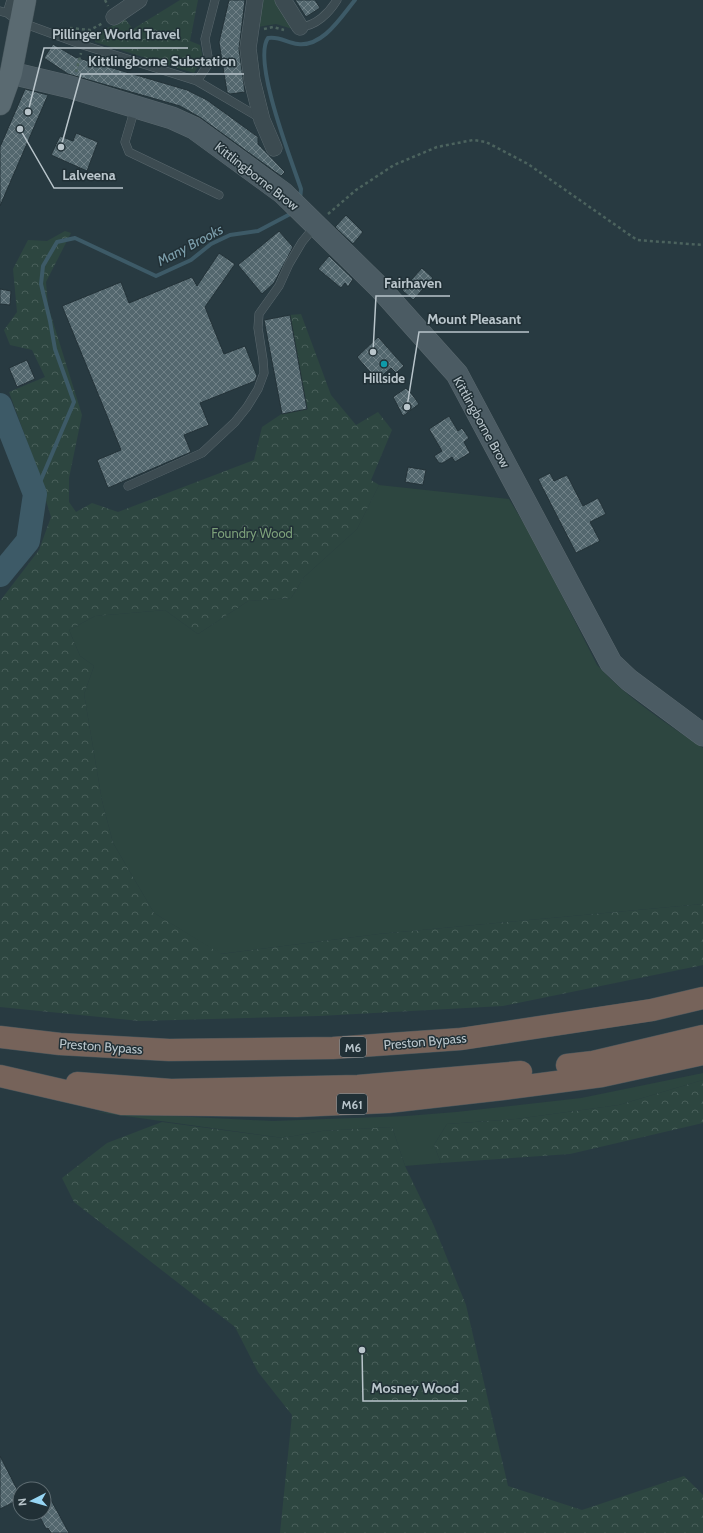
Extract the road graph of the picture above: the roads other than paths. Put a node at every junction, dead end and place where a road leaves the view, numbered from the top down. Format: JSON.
{"nodes":[{"id":1,"x":11,"y":0,"type":"edge"},
{"id":2,"x":25,"y":0,"type":"edge"},
{"id":3,"x":139,"y":0,"type":"edge"},
{"id":4,"x":215,"y":0,"type":"edge"},
{"id":5,"x":255,"y":0,"type":"edge"},
{"id":6,"x":283,"y":0,"type":"edge"},
{"id":7,"x":333,"y":2,"type":"edge"},
{"id":8,"x":9,"y":16,"type":"edge"},
{"id":9,"x":114,"y":17,"type":"road end"},
{"id":10,"x":300,"y":27,"type":"joint"},
{"id":11,"x":11,"y":73,"type":"junction"},
{"id":12,"x":197,"y":81,"type":"junction"},
{"id":13,"x":0,"y":104,"type":"edge"},
{"id":14,"x":136,"y":108,"type":"junction"},
{"id":15,"x":262,"y":120,"type":"junction"},
{"id":16,"x":274,"y":148,"type":"dead end"},
{"id":17,"x":218,"y":195,"type":"dead end"},
{"id":18,"x":316,"y":225,"type":"junction"},
{"id":19,"x":128,"y":486,"type":"dead end"},
{"id":20,"x":703,"y":735,"type":"edge"},
{"id":21,"x":703,"y":998,"type":"edge"},
{"id":22,"x":703,"y":1036,"type":"edge"},
{"id":23,"x":0,"y":1037,"type":"edge"},
{"id":24,"x":703,"y":1054,"type":"edge"},
{"id":25,"x":0,"y":1076,"type":"edge"}],
"edges":[{"from":1,"to":8,"type":"lane"},
{"from":2,"to":8,"type":"main road"},
{"from":3,"to":9,"type":"street"},
{"from":4,"to":12,"type":"lane"},
{"from":5,"to":15,"type":"street"},
{"from":6,"to":10,"type":"street"},
{"from":7,"to":10,"type":"lane"},
{"from":8,"to":11,"type":"main road"},
{"from":8,"to":12,"type":"lane"},
{"from":11,"to":13,"type":"main road"},
{"from":11,"to":14,"type":"street","name":"Kittlingborne Brow"},
{"from":12,"to":15,"type":"lane"},
{"from":14,"to":17,"type":"lane"},
{"from":14,"to":18,"type":"street","name":"Kittlingborne Brow"},
{"from":15,"to":16,"type":"street"},
{"from":18,"to":19,"type":"lane"},
{"from":18,"to":20,"type":"street","name":"Kittlingborne Brow"},
{"from":21,"to":23,"type":"highway","name":"Preston Bypass","number":"M6"},
{"from":22,"to":25,"type":"highway"},
{"from":24,"to":25,"type":"highway","number":"M61"}]}
